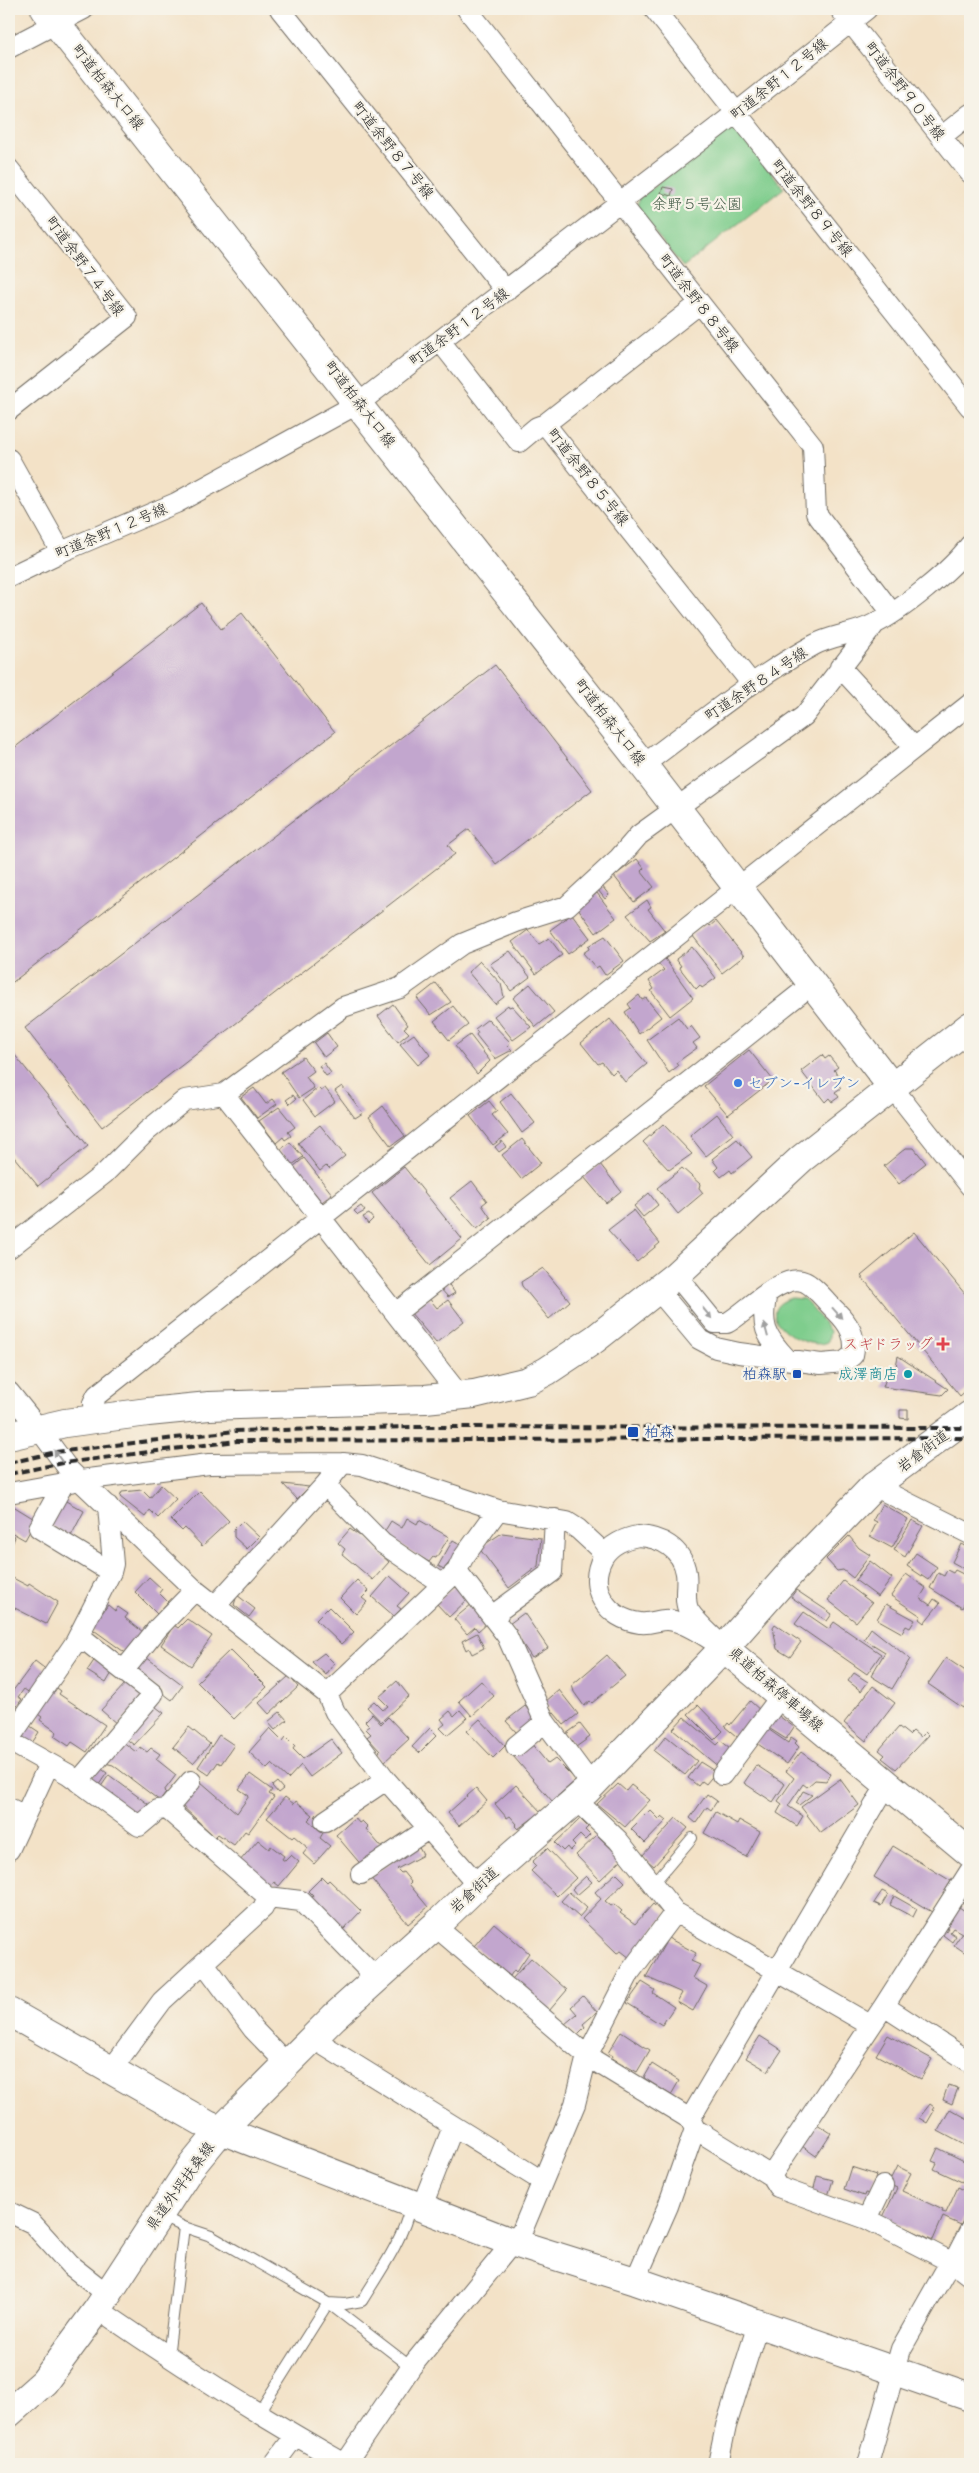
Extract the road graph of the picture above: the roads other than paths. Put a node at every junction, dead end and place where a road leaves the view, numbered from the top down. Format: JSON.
{"nodes":[{"id":1,"x":84,"y":9,"type":"edge"},
{"id":2,"x":280,"y":9,"type":"edge"},
{"id":3,"x":467,"y":9,"type":"edge"},
{"id":4,"x":654,"y":9,"type":"edge"},
{"id":5,"x":867,"y":9,"type":"edge"},
{"id":6,"x":846,"y":15,"type":"edge"},
{"id":7,"x":51,"y":16,"type":"edge"},
{"id":8,"x":9,"y":48,"type":"edge"},
{"id":9,"x":736,"y":113,"type":"junction"},
{"id":10,"x":970,"y":114,"type":"edge"},
{"id":11,"x":941,"y":137,"type":"junction"},
{"id":12,"x":9,"y":169,"type":"edge"},
{"id":13,"x":970,"y":173,"type":"edge"},
{"id":14,"x":620,"y":203,"type":"junction"},
{"id":15,"x":506,"y":291,"type":"junction"},
{"id":16,"x":700,"y":304,"type":"junction"},
{"id":17,"x":440,"y":341,"type":"junction"},
{"id":18,"x":359,"y":403,"type":"junction"},
{"id":19,"x":970,"y":407,"type":"edge"},
{"id":20,"x":9,"y":410,"type":"edge"},
{"id":21,"x":545,"y":424,"type":"junction"},
{"id":22,"x":9,"y":459,"type":"edge"},
{"id":23,"x":970,"y":545,"type":"edge"},
{"id":24,"x":61,"y":552,"type":"junction"},
{"id":25,"x":9,"y":577,"type":"edge"},
{"id":26,"x":892,"y":613,"type":"junction"},
{"id":27,"x":874,"y":625,"type":"junction"},
{"id":28,"x":840,"y":667,"type":"junction"},
{"id":29,"x":752,"y":684,"type":"junction"},
{"id":30,"x":970,"y":704,"type":"edge"},
{"id":31,"x":914,"y":747,"type":"junction"},
{"id":32,"x":643,"y":765,"type":"junction"},
{"id":33,"x":674,"y":805,"type":"junction"},
{"id":34,"x":737,"y":888,"type":"junction"},
{"id":35,"x":811,"y":985,"type":"junction"},
{"id":36,"x":970,"y":1026,"type":"edge"},
{"id":37,"x":892,"y":1087,"type":"junction"},
{"id":38,"x":224,"y":1094,"type":"junction"},
{"id":39,"x":970,"y":1186,"type":"edge"},
{"id":40,"x":321,"y":1216,"type":"junction"},
{"id":41,"x":9,"y":1248,"type":"edge"},
{"id":42,"x":667,"y":1283,"type":"junction"},
{"id":43,"x":767,"y":1293,"type":"junction"},
{"id":44,"x":396,"y":1313,"type":"junction"},
{"id":45,"x":787,"y":1359,"type":"junction"},
{"id":46,"x":9,"y":1392,"type":"edge"},
{"id":47,"x":460,"y":1396,"type":"junction"},
{"id":48,"x":970,"y":1415,"type":"edge"},
{"id":49,"x":94,"y":1419,"type":"junction"},
{"id":50,"x":39,"y":1429,"type":"junction"},
{"id":51,"x":9,"y":1436,"type":"edge"},
{"id":52,"x":343,"y":1463,"type":"junction"},
{"id":53,"x":73,"y":1481,"type":"junction"},
{"id":54,"x":325,"y":1484,"type":"junction"},
{"id":55,"x":874,"y":1486,"type":"junction"},
{"id":56,"x":9,"y":1493,"type":"edge"},
{"id":57,"x":108,"y":1506,"type":"junction"},
{"id":58,"x":498,"y":1510,"type":"junction"},
{"id":59,"x":555,"y":1519,"type":"junction"},
{"id":60,"x":970,"y":1534,"type":"edge"},
{"id":61,"x":604,"y":1554,"type":"junction"},
{"id":62,"x":457,"y":1571,"type":"junction"},
{"id":63,"x":112,"y":1572,"type":"junction"},
{"id":64,"x":442,"y":1584,"type":"junction"},
{"id":65,"x":194,"y":1590,"type":"junction"},
{"id":66,"x":216,"y":1606,"type":"junction"},
{"id":67,"x":495,"y":1620,"type":"junction"},
{"id":68,"x":75,"y":1643,"type":"junction"},
{"id":69,"x":724,"y":1648,"type":"junction"},
{"id":70,"x":124,"y":1670,"type":"junction"},
{"id":71,"x":327,"y":1694,"type":"junction"},
{"id":72,"x":781,"y":1696,"type":"junction"},
{"id":73,"x":545,"y":1722,"type":"junction"},
{"id":74,"x":9,"y":1740,"type":"edge"},
{"id":75,"x":516,"y":1746,"type":"dead end"},
{"id":76,"x":49,"y":1764,"type":"junction"},
{"id":77,"x":722,"y":1775,"type":"dead end"},
{"id":78,"x":386,"y":1780,"type":"junction"},
{"id":79,"x":191,"y":1781,"type":"dead end"},
{"id":80,"x":78,"y":1782,"type":"junction"},
{"id":81,"x":887,"y":1784,"type":"junction"},
{"id":82,"x":583,"y":1792,"type":"junction"},
{"id":83,"x":167,"y":1809,"type":"junction"},
{"id":84,"x":17,"y":1812,"type":"edge"},
{"id":85,"x":325,"y":1821,"type":"dead end"},
{"id":86,"x":428,"y":1829,"type":"junction"},
{"id":87,"x":692,"y":1838,"type":"dead end"},
{"id":88,"x":9,"y":1850,"type":"edge"},
{"id":89,"x":970,"y":1852,"type":"edge"},
{"id":90,"x":970,"y":1872,"type":"edge"},
{"id":91,"x":361,"y":1874,"type":"dead end"},
{"id":92,"x":654,"y":1883,"type":"junction"},
{"id":93,"x":478,"y":1885,"type":"junction"},
{"id":94,"x":268,"y":1897,"type":"junction"},
{"id":95,"x":675,"y":1912,"type":"junction"},
{"id":96,"x":435,"y":1926,"type":"junction"},
{"id":97,"x":204,"y":1963,"type":"junction"},
{"id":98,"x":776,"y":1972,"type":"junction"},
{"id":99,"x":377,"y":1979,"type":"junction"},
{"id":100,"x":884,"y":2006,"type":"junction"},
{"id":101,"x":9,"y":2012,"type":"edge"},
{"id":102,"x":870,"y":2025,"type":"junction"},
{"id":103,"x":312,"y":2038,"type":"junction"},
{"id":104,"x":586,"y":2056,"type":"junction"},
{"id":105,"x":970,"y":2062,"type":"edge"},
{"id":106,"x":286,"y":2063,"type":"junction"},
{"id":107,"x":111,"y":2070,"type":"junction"},
{"id":108,"x":693,"y":2124,"type":"junction"},
{"id":109,"x":453,"y":2127,"type":"junction"},
{"id":110,"x":222,"y":2129,"type":"junction"},
{"id":111,"x":771,"y":2176,"type":"junction"},
{"id":112,"x":542,"y":2182,"type":"junction"},
{"id":113,"x":883,"y":2186,"type":"dead end"},
{"id":114,"x":416,"y":2204,"type":"junction"},
{"id":115,"x":9,"y":2212,"type":"edge"},
{"id":116,"x":158,"y":2214,"type":"junction"},
{"id":117,"x":867,"y":2219,"type":"junction"},
{"id":118,"x":184,"y":2227,"type":"junction"},
{"id":119,"x":970,"y":2230,"type":"edge"},
{"id":120,"x":511,"y":2242,"type":"junction"},
{"id":121,"x":953,"y":2263,"type":"junction"},
{"id":122,"x":970,"y":2276,"type":"edge"},
{"id":123,"x":635,"y":2282,"type":"junction"},
{"id":124,"x":102,"y":2301,"type":"junction"},
{"id":125,"x":328,"y":2303,"type":"junction"},
{"id":126,"x":758,"y":2324,"type":"junction"},
{"id":127,"x":168,"y":2358,"type":"junction"},
{"id":128,"x":411,"y":2368,"type":"junction"},
{"id":129,"x":896,"y":2371,"type":"junction"},
{"id":130,"x":970,"y":2397,"type":"edge"},
{"id":131,"x":259,"y":2412,"type":"junction"},
{"id":132,"x":9,"y":2413,"type":"edge"},
{"id":133,"x":295,"y":2436,"type":"junction"},
{"id":134,"x":274,"y":2464,"type":"edge"},
{"id":135,"x":346,"y":2464,"type":"edge"},
{"id":136,"x":718,"y":2464,"type":"edge"},
{"id":137,"x":868,"y":2464,"type":"edge"}],
"edges":[{"from":1,"to":7,"type":"street"},
{"from":2,"to":15,"type":"street","name":"町道余野８７号線"},
{"from":3,"to":14,"type":"street","name":"町道余野８８号線"},
{"from":4,"to":9,"type":"street","name":"町道余野８９号線"},
{"from":5,"to":6,"type":"street","name":"町道余野１２号線"},
{"from":6,"to":9,"type":"street","name":"町道余野１２号線"},
{"from":6,"to":11,"type":"street","name":"町道余野９０号線"},
{"from":7,"to":8,"type":"street"},
{"from":7,"to":18,"type":"street","name":"町道柏森大口線"},
{"from":9,"to":14,"type":"street","name":"町道余野１２号線"},
{"from":9,"to":19,"type":"street","name":"町道余野８９号線"},
{"from":10,"to":11,"type":"street"},
{"from":11,"to":13,"type":"street","name":"町道余野９０号線"},
{"from":12,"to":20,"type":"street","name":"町道余野７４号線"},
{"from":14,"to":15,"type":"street","name":"町道余野１２号線"},
{"from":14,"to":16,"type":"street","name":"町道余野８８号線"},
{"from":15,"to":17,"type":"street","name":"町道余野１２号線"},
{"from":16,"to":21,"type":"street","name":"町道余野８５号線"},
{"from":16,"to":26,"type":"street","name":"町道余野８８号線"},
{"from":17,"to":18,"type":"street","name":"町道余野１２号線"},
{"from":17,"to":21,"type":"street"},
{"from":18,"to":24,"type":"street","name":"町道余野１２号線"},
{"from":18,"to":32,"type":"street","name":"町道柏森大口線"},
{"from":21,"to":29,"type":"street","name":"町道余野８５号線"},
{"from":22,"to":24,"type":"street"},
{"from":23,"to":26,"type":"street","name":"町道余野８４号線"},
{"from":24,"to":25,"type":"street","name":"町道余野１２号線"},
{"from":26,"to":27,"type":"street","name":"町道余野８４号線"},
{"from":27,"to":28,"type":"street"},
{"from":27,"to":29,"type":"street","name":"町道余野８４号線"},
{"from":28,"to":31,"type":"street"},
{"from":28,"to":33,"type":"street"},
{"from":29,"to":32,"type":"street","name":"町道余野８４号線"},
{"from":30,"to":31,"type":"street"},
{"from":31,"to":34,"type":"street"},
{"from":32,"to":33,"type":"street","name":"町道柏森大口線"},
{"from":33,"to":34,"type":"street","name":"町道柏森大口線"},
{"from":33,"to":38,"type":"street"},
{"from":34,"to":35,"type":"street","name":"町道柏森大口線"},
{"from":34,"to":40,"type":"street"},
{"from":35,"to":37,"type":"street","name":"町道柏森大口線"},
{"from":35,"to":44,"type":"street"},
{"from":36,"to":37,"type":"street"},
{"from":37,"to":39,"type":"street"},
{"from":37,"to":42,"type":"street"},
{"from":38,"to":40,"type":"street"},
{"from":38,"to":41,"type":"street"},
{"from":40,"to":44,"type":"street"},
{"from":40,"to":49,"type":"street"},
{"from":42,"to":43,"type":"street","one_way":true},
{"from":42,"to":45,"type":"street"},
{"from":42,"to":47,"type":"street"},
{"from":45,"to":43,"type":"street","one_way":true},
{"from":43,"to":45,"type":"street","one_way":true},
{"from":44,"to":47,"type":"street"},
{"from":46,"to":50,"type":"street"},
{"from":47,"to":49,"type":"street"},
{"from":48,"to":55,"type":"street","name":"岩倉街道"},
{"from":49,"to":50,"type":"street"},
{"from":50,"to":51,"type":"street"},
{"from":53,"to":50,"type":"street","one_way":true},
{"from":52,"to":53,"type":"street"},
{"from":52,"to":54,"type":"street"},
{"from":52,"to":58,"type":"street"},
{"from":53,"to":56,"type":"street"},
{"from":53,"to":57,"type":"street"},
{"from":53,"to":63,"type":"street"},
{"from":54,"to":64,"type":"street"},
{"from":54,"to":66,"type":"street"},
{"from":55,"to":60,"type":"street"},
{"from":55,"to":69,"type":"street","name":"県道柏森停車場線"},
{"from":57,"to":63,"type":"street"},
{"from":57,"to":65,"type":"street"},
{"from":58,"to":59,"type":"street"},
{"from":58,"to":62,"type":"street"},
{"from":59,"to":61,"type":"street"},
{"from":59,"to":67,"type":"street"},
{"from":61,"to":69,"type":"street"},
{"from":61,"to":69,"type":"street"},
{"from":62,"to":64,"type":"street"},
{"from":62,"to":67,"type":"street"},
{"from":63,"to":68,"type":"street"},
{"from":64,"to":71,"type":"street"},
{"from":65,"to":66,"type":"street"},
{"from":65,"to":70,"type":"street"},
{"from":66,"to":71,"type":"street"},
{"from":67,"to":73,"type":"street"},
{"from":68,"to":70,"type":"street"},
{"from":68,"to":74,"type":"street"},
{"from":69,"to":72,"type":"street","name":"県道柏森停車場線"},
{"from":69,"to":82,"type":"street","name":"岩倉街道"},
{"from":70,"to":80,"type":"street"},
{"from":71,"to":78,"type":"street"},
{"from":72,"to":77,"type":"street"},
{"from":72,"to":81,"type":"street","name":"県道柏森停車場線"},
{"from":73,"to":75,"type":"street"},
{"from":73,"to":82,"type":"street"},
{"from":74,"to":76,"type":"street"},
{"from":76,"to":80,"type":"street"},
{"from":76,"to":84,"type":"street"},
{"from":78,"to":85,"type":"street"},
{"from":78,"to":86,"type":"street"},
{"from":79,"to":83,"type":"street"},
{"from":80,"to":83,"type":"street"},
{"from":81,"to":89,"type":"street","name":"県道柏森停車場線"},
{"from":81,"to":98,"type":"street"},
{"from":82,"to":92,"type":"street"},
{"from":82,"to":93,"type":"street","name":"岩倉街道"},
{"from":83,"to":94,"type":"street"},
{"from":84,"to":88,"type":"street"},
{"from":86,"to":91,"type":"street"},
{"from":86,"to":93,"type":"street"},
{"from":87,"to":92,"type":"lane"},
{"from":90,"to":100,"type":"street"},
{"from":92,"to":95,"type":"street"},
{"from":93,"to":96,"type":"street","name":"岩倉街道"},
{"from":94,"to":97,"type":"street"},
{"from":94,"to":99,"type":"street"},
{"from":95,"to":98,"type":"street"},
{"from":95,"to":104,"type":"street"},
{"from":96,"to":99,"type":"street","name":"岩倉街道"},
{"from":96,"to":104,"type":"street"},
{"from":97,"to":106,"type":"street"},
{"from":97,"to":107,"type":"street"},
{"from":98,"to":102,"type":"street"},
{"from":98,"to":108,"type":"street"},
{"from":99,"to":103,"type":"street","name":"岩倉街道"},
{"from":100,"to":102,"type":"street"},
{"from":100,"to":105,"type":"street"},
{"from":101,"to":107,"type":"street","name":"県道外坪扶桑線"},
{"from":102,"to":111,"type":"street"},
{"from":103,"to":106,"type":"street","name":"岩倉街道"},
{"from":103,"to":109,"type":"street"},
{"from":104,"to":108,"type":"street"},
{"from":104,"to":112,"type":"street"},
{"from":106,"to":110,"type":"street","name":"岩倉街道"},
{"from":107,"to":110,"type":"street","name":"県道外坪扶桑線"},
{"from":108,"to":111,"type":"street"},
{"from":108,"to":123,"type":"street"},
{"from":109,"to":112,"type":"street"},
{"from":109,"to":114,"type":"street"},
{"from":110,"to":114,"type":"street"},
{"from":110,"to":116,"type":"street","name":"県道外坪扶桑線"},
{"from":111,"to":117,"type":"street"},
{"from":112,"to":120,"type":"street"},
{"from":113,"to":117,"type":"street"},
{"from":114,"to":120,"type":"street"},
{"from":114,"to":125,"type":"lane"},
{"from":115,"to":124,"type":"street"},
{"from":116,"to":118,"type":"lane"},
{"from":116,"to":124,"type":"street","name":"県道外坪扶桑線"},
{"from":117,"to":121,"type":"street"},
{"from":118,"to":125,"type":"lane"},
{"from":118,"to":127,"type":"lane"},
{"from":119,"to":121,"type":"street"},
{"from":120,"to":123,"type":"street"},
{"from":120,"to":128,"type":"street"},
{"from":121,"to":122,"type":"street"},
{"from":121,"to":129,"type":"street"},
{"from":123,"to":126,"type":"street"},
{"from":124,"to":127,"type":"street"},
{"from":124,"to":132,"type":"street","name":"県道外坪扶桑線"},
{"from":125,"to":128,"type":"lane"},
{"from":125,"to":131,"type":"lane"},
{"from":126,"to":129,"type":"street"},
{"from":126,"to":136,"type":"street"},
{"from":127,"to":131,"type":"street"},
{"from":128,"to":135,"type":"street"},
{"from":129,"to":130,"type":"street"},
{"from":129,"to":137,"type":"street"},
{"from":131,"to":133,"type":"street"},
{"from":133,"to":134,"type":"street"},
{"from":133,"to":135,"type":"street"}]}
